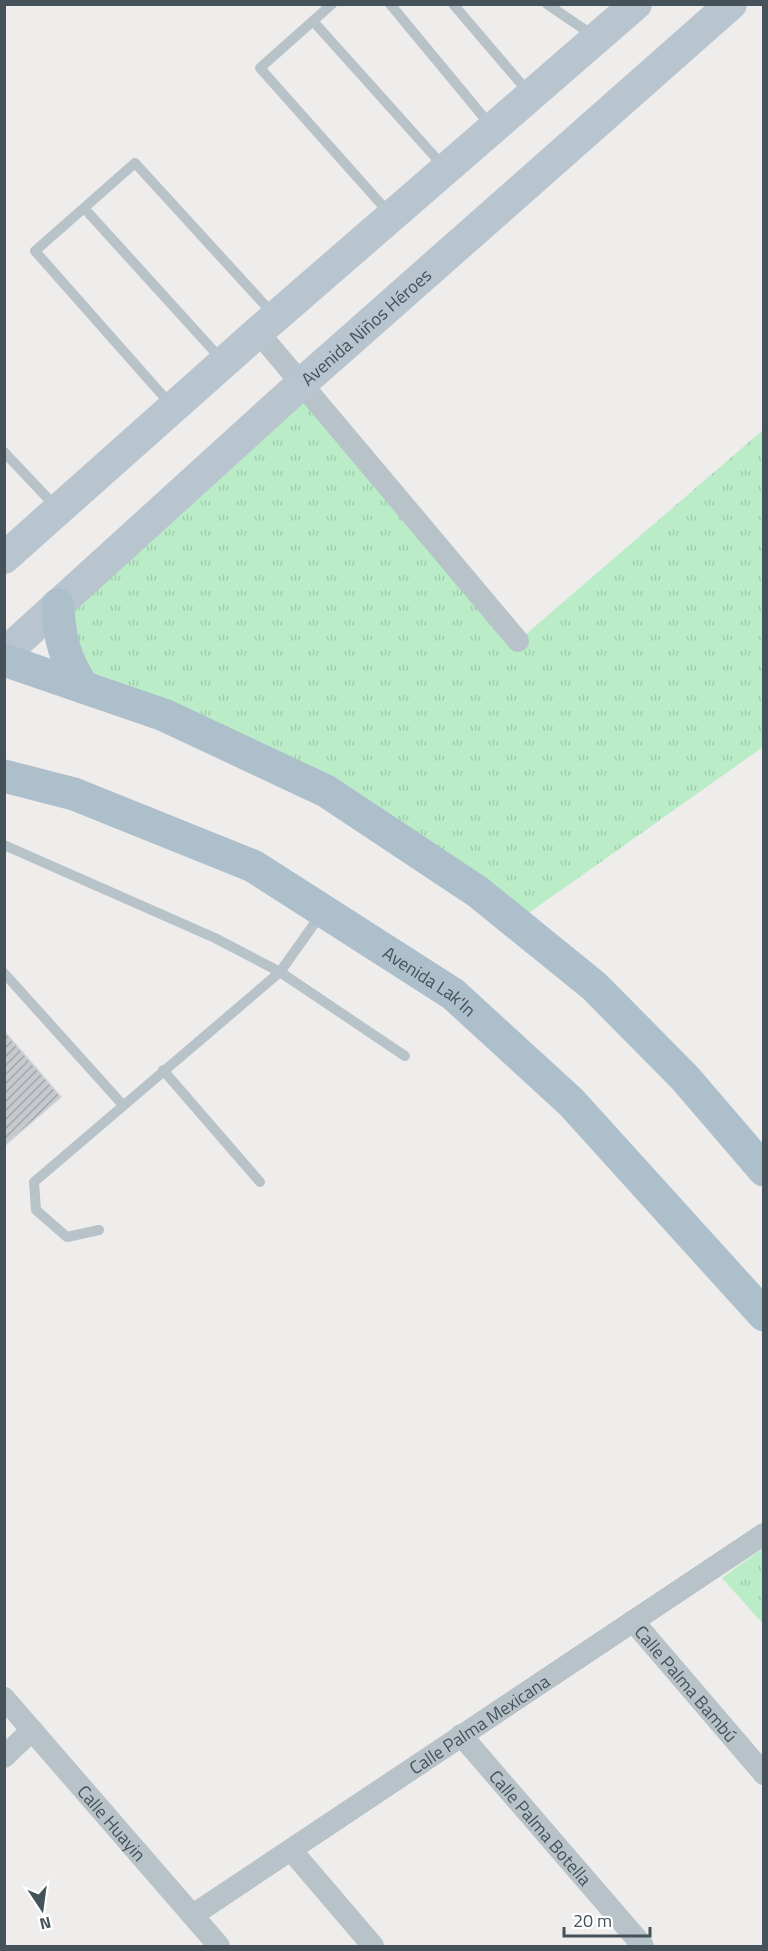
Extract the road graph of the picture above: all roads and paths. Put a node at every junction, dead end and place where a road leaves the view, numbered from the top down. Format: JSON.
{"nodes":[{"id":1,"x":332,"y":4,"type":"edge"},
{"id":2,"x":390,"y":4,"type":"edge"},
{"id":3,"x":453,"y":4,"type":"edge"},
{"id":4,"x":547,"y":4,"type":"edge"},
{"id":5,"x":636,"y":4,"type":"edge"},
{"id":6,"x":731,"y":4,"type":"edge"},
{"id":7,"x":313,"y":21,"type":"junction"},
{"id":8,"x":597,"y":38,"type":"junction"},
{"id":9,"x":531,"y":96,"type":"junction"},
{"id":10,"x":493,"y":128,"type":"junction"},
{"id":11,"x":446,"y":169,"type":"junction"},
{"id":12,"x":84,"y":208,"type":"junction"},
{"id":13,"x":392,"y":216,"type":"junction"},
{"id":14,"x":267,"y":325,"type":"junction"},
{"id":15,"x":224,"y":363,"type":"junction"},
{"id":16,"x":301,"y":384,"type":"junction"},
{"id":17,"x":173,"y":407,"type":"junction"},
{"id":18,"x":4,"y":452,"type":"edge"},
{"id":19,"x":58,"y":510,"type":"junction"},
{"id":20,"x":6,"y":553,"type":"edge"},
{"id":21,"x":58,"y":605,"type":"junction"},
{"id":22,"x":518,"y":641,"type":"dead end"},
{"id":23,"x":4,"y":654,"type":"edge"},
{"id":24,"x":4,"y":660,"type":"edge"},
{"id":25,"x":83,"y":687,"type":"junction"},
{"id":26,"x":4,"y":776,"type":"edge"},
{"id":27,"x":4,"y":845,"type":"edge"},
{"id":28,"x":323,"y":911,"type":"junction"},
{"id":29,"x":280,"y":972,"type":"junction"},
{"id":30,"x":4,"y":973,"type":"edge"},
{"id":31,"x":405,"y":1056,"type":"dead end"},
{"id":32,"x":163,"y":1070,"type":"junction"},
{"id":33,"x":122,"y":1104,"type":"junction"},
{"id":34,"x":764,"y":1170,"type":"edge"},
{"id":35,"x":260,"y":1182,"type":"dead end"},
{"id":36,"x":99,"y":1230,"type":"dead end"},
{"id":37,"x":764,"y":1315,"type":"edge"},
{"id":38,"x":764,"y":1534,"type":"edge"},
{"id":39,"x":633,"y":1621,"type":"junction"},
{"id":40,"x":4,"y":1698,"type":"edge"},
{"id":41,"x":32,"y":1730,"type":"junction"},
{"id":42,"x":461,"y":1735,"type":"junction"},
{"id":43,"x":4,"y":1757,"type":"edge"},
{"id":44,"x":764,"y":1774,"type":"edge"},
{"id":45,"x":291,"y":1850,"type":"junction"},
{"id":46,"x":193,"y":1915,"type":"junction"},
{"id":47,"x":219,"y":1947,"type":"edge"},
{"id":48,"x":373,"y":1947,"type":"edge"},
{"id":49,"x":643,"y":1947,"type":"edge"}],
"edges":[{"from":1,"to":7,"type":"lane"},
{"from":2,"to":10,"type":"lane"},
{"from":3,"to":9,"type":"lane"},
{"from":4,"to":8,"type":"lane"},
{"from":5,"to":8,"type":"main road"},
{"from":6,"to":16,"type":"main road","name":"Avenida Niños Héroes"},
{"from":7,"to":11,"type":"lane"},
{"from":7,"to":13,"type":"lane"},
{"from":8,"to":9,"type":"main road"},
{"from":9,"to":10,"type":"main road"},
{"from":10,"to":11,"type":"main road"},
{"from":11,"to":13,"type":"main road"},
{"from":12,"to":14,"type":"lane"},
{"from":12,"to":15,"type":"lane"},
{"from":12,"to":17,"type":"lane"},
{"from":13,"to":14,"type":"main road"},
{"from":14,"to":15,"type":"main road"},
{"from":14,"to":16,"type":"street"},
{"from":15,"to":17,"type":"main road"},
{"from":16,"to":21,"type":"main road","name":"Avenida Niños Héroes"},
{"from":16,"to":22,"type":"street"},
{"from":17,"to":19,"type":"main road"},
{"from":18,"to":19,"type":"lane"},
{"from":19,"to":20,"type":"main road"},
{"from":21,"to":23,"type":"main road","name":"Avenida Niños Héroes"},
{"from":21,"to":25,"type":"main road"},
{"from":24,"to":25,"type":"main road"},
{"from":25,"to":34,"type":"main road"},
{"from":26,"to":28,"type":"main road","name":"Avenida Lak'In"},
{"from":27,"to":29,"type":"lane"},
{"from":28,"to":29,"type":"lane"},
{"from":28,"to":37,"type":"main road","name":"Avenida Lak'In"},
{"from":29,"to":31,"type":"lane"},
{"from":29,"to":32,"type":"lane"},
{"from":30,"to":33,"type":"lane"},
{"from":32,"to":33,"type":"lane"},
{"from":32,"to":35,"type":"lane"},
{"from":33,"to":36,"type":"lane"},
{"from":38,"to":39,"type":"street","name":"Calle Palma Mexicana"},
{"from":39,"to":42,"type":"street","name":"Calle Palma Mexicana"},
{"from":39,"to":44,"type":"street","name":"Calle Palma Bambú"},
{"from":40,"to":41,"type":"street","name":"Calle Huayin"},
{"from":41,"to":43,"type":"street"},
{"from":41,"to":46,"type":"street","name":"Calle Huayin"},
{"from":42,"to":45,"type":"street","name":"Calle Palma Mexicana"},
{"from":42,"to":49,"type":"street","name":"Calle Palma Botella"},
{"from":45,"to":46,"type":"street","name":"Calle Palma Mexicana"},
{"from":45,"to":48,"type":"street"},
{"from":46,"to":47,"type":"street","name":"Calle Huayin"}]}
